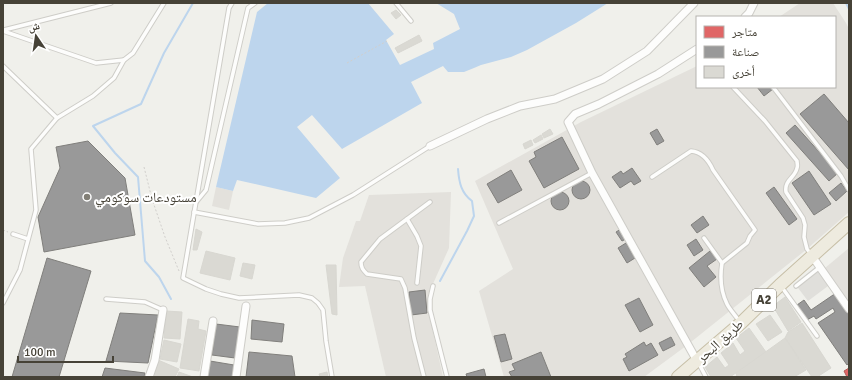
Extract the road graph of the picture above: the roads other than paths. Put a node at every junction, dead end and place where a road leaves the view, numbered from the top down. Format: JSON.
{"nodes":[{"id":1,"x":111,"y":3,"type":"edge"},
{"id":2,"x":164,"y":3,"type":"edge"},
{"id":3,"x":232,"y":3,"type":"edge"},
{"id":4,"x":255,"y":3,"type":"edge"},
{"id":5,"x":396,"y":3,"type":"edge"},
{"id":6,"x":694,"y":3,"type":"edge"},
{"id":7,"x":754,"y":3,"type":"edge"},
{"id":8,"x":746,"y":16,"type":"edge"},
{"id":9,"x":411,"y":21,"type":"dead end"},
{"id":10,"x":3,"y":31,"type":"edge"},
{"id":11,"x":696,"y":50,"type":"edge"},
{"id":12,"x":124,"y":60,"type":"junction"},
{"id":13,"x":3,"y":66,"type":"edge"},
{"id":14,"x":734,"y":88,"type":"edge"},
{"id":15,"x":774,"y":88,"type":"edge"},
{"id":16,"x":57,"y":118,"type":"junction"},
{"id":17,"x":430,"y":146,"type":"joint"},
{"id":18,"x":592,"y":173,"type":"junction"},
{"id":19,"x":652,"y":177,"type":"dead end"},
{"id":20,"x":849,"y":190,"type":"edge"},
{"id":21,"x":196,"y":202,"type":"junction"},
{"id":22,"x":430,"y":202,"type":"dead end"},
{"id":23,"x":194,"y":212,"type":"junction"},
{"id":24,"x":407,"y":219,"type":"junction"},
{"id":25,"x":500,"y":223,"type":"dead end"},
{"id":26,"x":849,"y":223,"type":"edge"},
{"id":27,"x":13,"y":234,"type":"road end"},
{"id":28,"x":704,"y":238,"type":"dead end"},
{"id":29,"x":28,"y":239,"type":"junction"},
{"id":30,"x":812,"y":256,"type":"junction"},
{"id":31,"x":722,"y":263,"type":"junction"},
{"id":32,"x":820,"y":267,"type":"junction"},
{"id":33,"x":417,"y":282,"type":"dead end"},
{"id":34,"x":780,"y":285,"type":"junction"},
{"id":35,"x":433,"y":286,"type":"dead end"},
{"id":36,"x":796,"y":286,"type":"dead end"},
{"id":37,"x":106,"y":298,"type":"dead end"},
{"id":38,"x":3,"y":303,"type":"edge"},
{"id":39,"x":246,"y":306,"type":"dead end"},
{"id":40,"x":849,"y":309,"type":"edge"},
{"id":41,"x":163,"y":310,"type":"joint"},
{"id":42,"x":213,"y":322,"type":"dead end"},
{"id":43,"x":741,"y":322,"type":"junction"},
{"id":44,"x":817,"y":336,"type":"dead end"},
{"id":45,"x":697,"y":361,"type":"junction"},
{"id":46,"x":149,"y":377,"type":"edge"},
{"id":47,"x":204,"y":377,"type":"edge"},
{"id":48,"x":236,"y":377,"type":"edge"},
{"id":49,"x":332,"y":377,"type":"edge"},
{"id":50,"x":424,"y":377,"type":"edge"},
{"id":51,"x":447,"y":377,"type":"edge"},
{"id":52,"x":678,"y":377,"type":"edge"},
{"id":53,"x":706,"y":377,"type":"edge"}],
"edges":[{"from":1,"to":10,"type":"lane"},
{"from":2,"to":12,"type":"lane"},
{"from":3,"to":21,"type":"lane"},
{"from":4,"to":21,"type":"lane"},
{"from":5,"to":9,"type":"lane"},
{"from":6,"to":17,"type":"street"},
{"from":7,"to":8,"type":"street"},
{"from":10,"to":12,"type":"lane"},
{"from":11,"to":18,"type":"street"},
{"from":12,"to":16,"type":"lane"},
{"from":13,"to":16,"type":"lane"},
{"from":14,"to":30,"type":"lane"},
{"from":15,"to":20,"type":"lane"},
{"from":16,"to":29,"type":"lane"},
{"from":17,"to":23,"type":"lane"},
{"from":18,"to":25,"type":"lane"},
{"from":18,"to":45,"type":"street"},
{"from":19,"to":31,"type":"lane"},
{"from":21,"to":23,"type":"lane"},
{"from":22,"to":24,"type":"lane"},
{"from":23,"to":49,"type":"lane"},
{"from":24,"to":33,"type":"lane"},
{"from":24,"to":50,"type":"lane"},
{"from":26,"to":30,"type":"highway","name":"طريق البحر","number":"A2"},
{"from":27,"to":29,"type":"lane"},
{"from":28,"to":31,"type":"lane"},
{"from":29,"to":38,"type":"lane"},
{"from":30,"to":32,"type":"street"},
{"from":30,"to":34,"type":"highway","name":"طريق البحر","number":"A2"},
{"from":31,"to":43,"type":"lane"},
{"from":32,"to":36,"type":"lane"},
{"from":32,"to":40,"type":"street"},
{"from":34,"to":43,"type":"highway","name":"طريق البحر","number":"A2"},
{"from":34,"to":44,"type":"lane"},
{"from":35,"to":51,"type":"lane"},
{"from":37,"to":41,"type":"lane"},
{"from":39,"to":48,"type":"street"},
{"from":41,"to":46,"type":"street"},
{"from":42,"to":47,"type":"street"},
{"from":43,"to":45,"type":"highway","name":"طريق البحر","number":"A2"},
{"from":45,"to":52,"type":"highway","name":"طريق البحر","number":"A2"},
{"from":45,"to":53,"type":"lane"}]}
